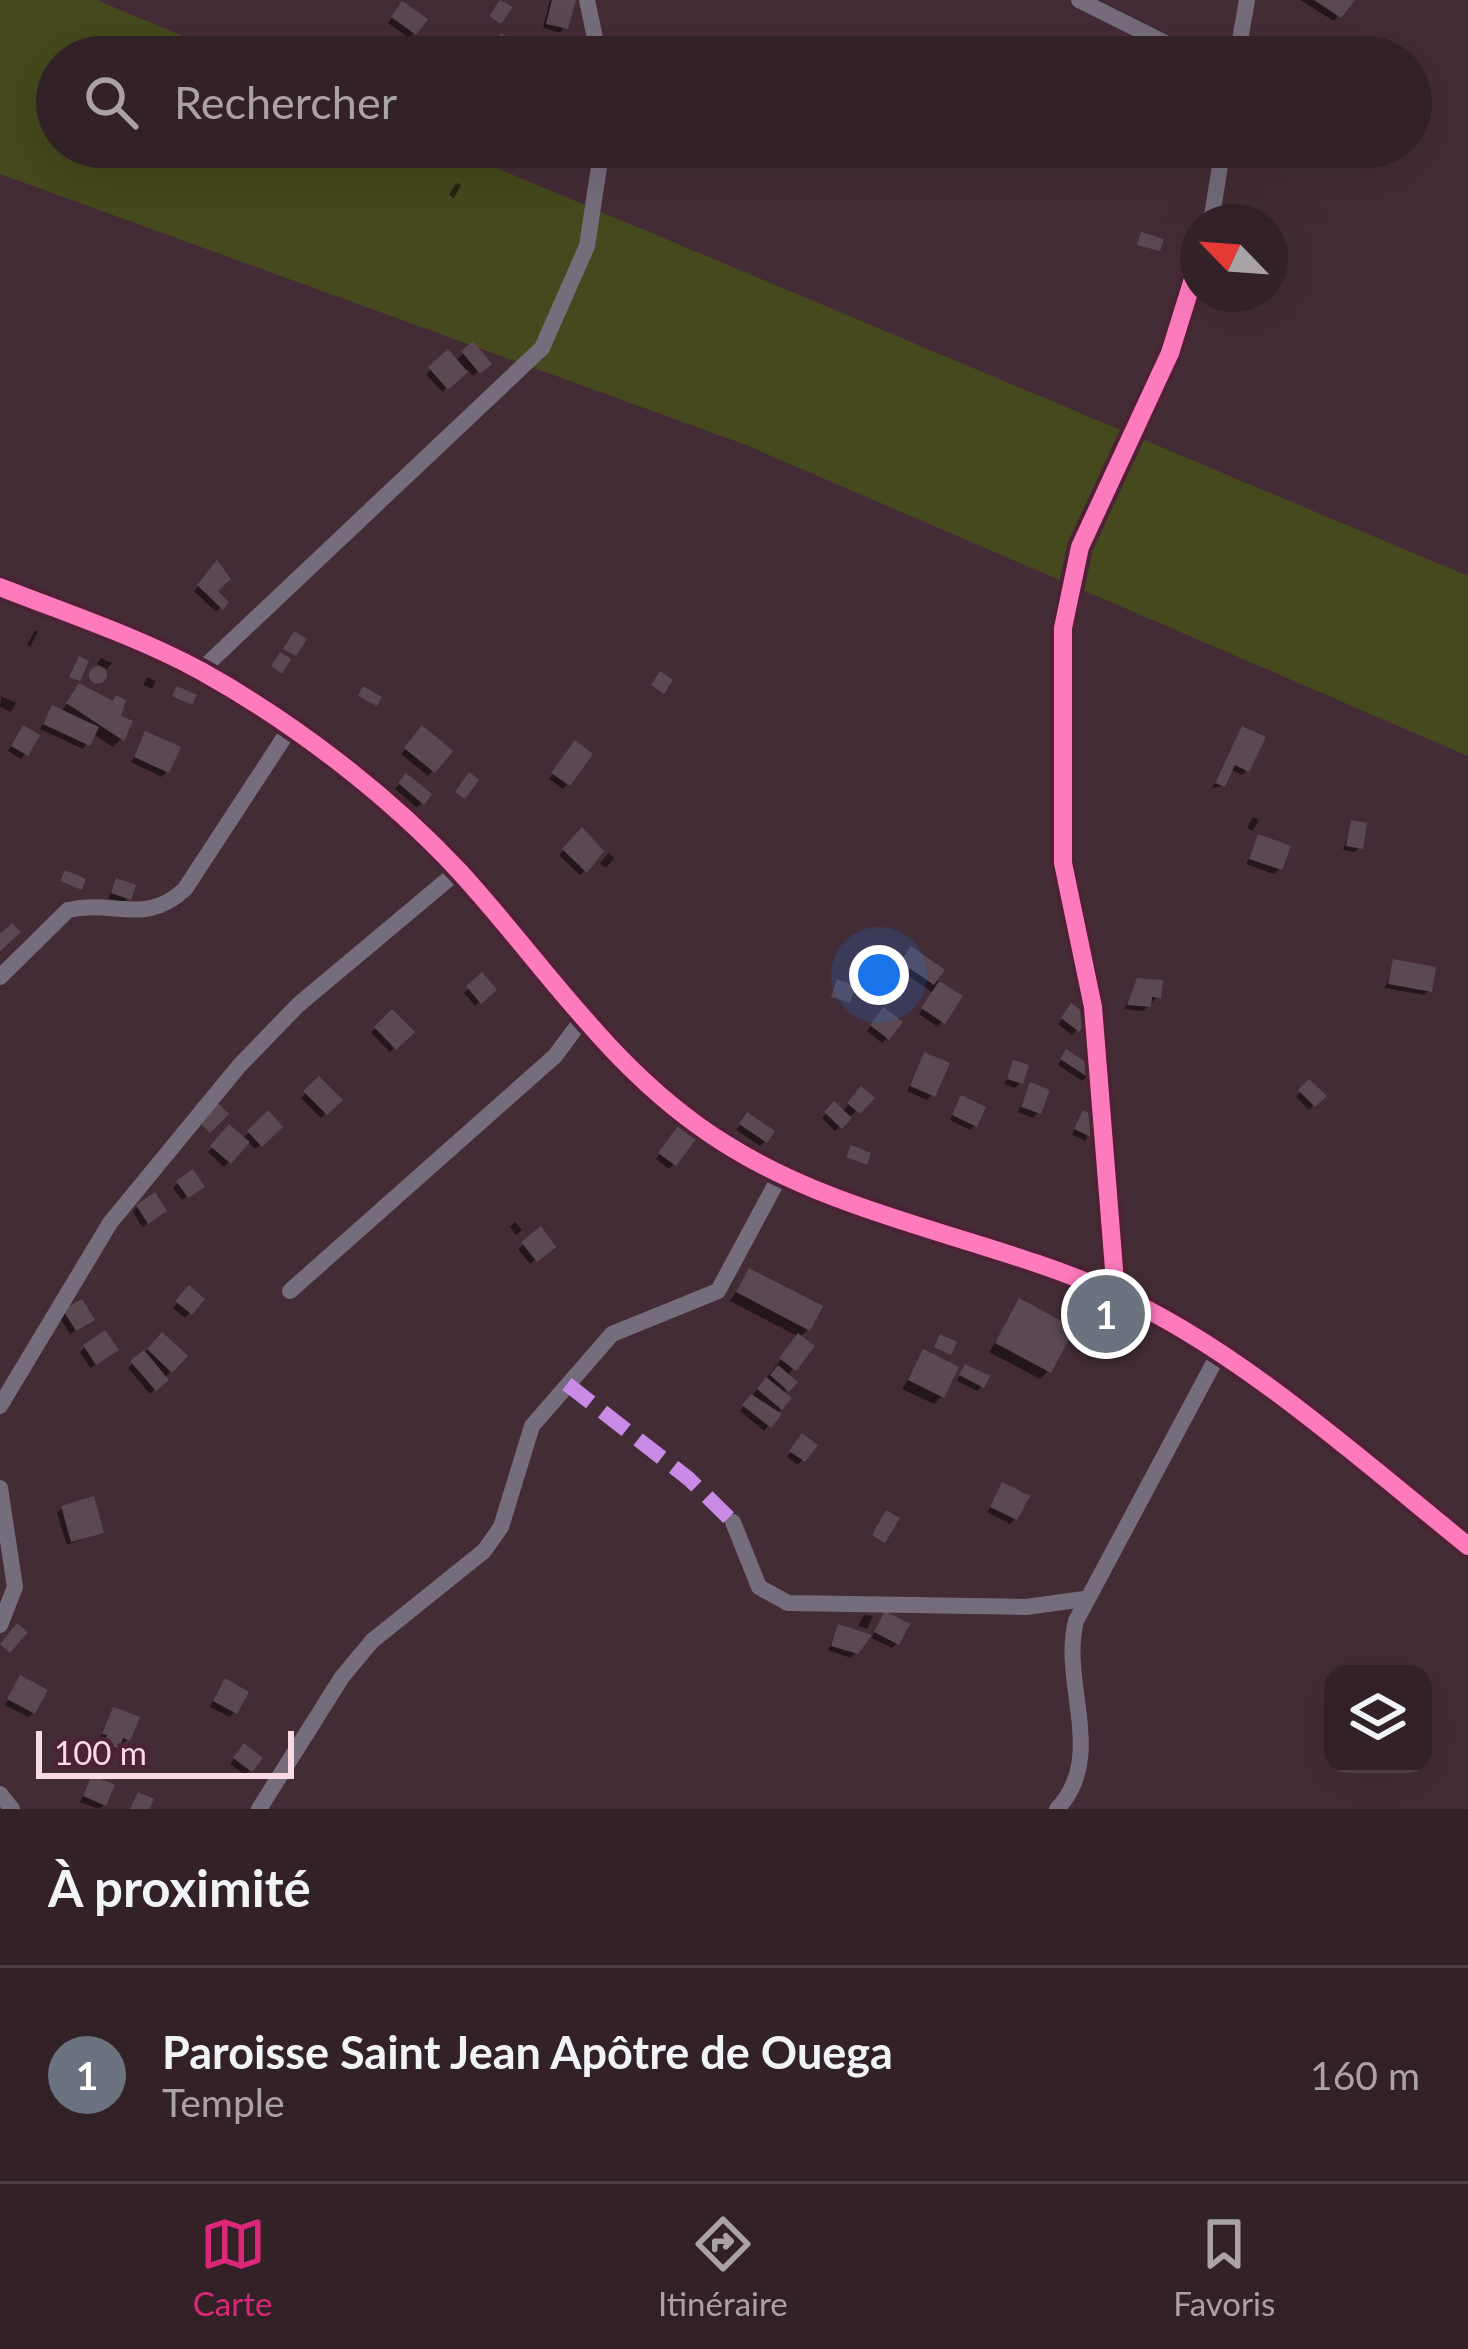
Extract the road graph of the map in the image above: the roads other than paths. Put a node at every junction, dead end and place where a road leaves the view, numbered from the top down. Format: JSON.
{"nodes":[{"id":1,"x":586,"y":0,"type":"edge"},
{"id":2,"x":1079,"y":0,"type":"edge"},
{"id":3,"x":1247,"y":0,"type":"edge"},
{"id":4,"x":594,"y":36,"type":"edge"},
{"id":5,"x":1151,"y":36,"type":"edge"},
{"id":6,"x":1241,"y":36,"type":"edge"},
{"id":7,"x":599,"y":168,"type":"edge"},
{"id":8,"x":1220,"y":168,"type":"edge"},
{"id":9,"x":1214,"y":204,"type":"edge"},
{"id":10,"x":1183,"y":312,"type":"edge"},
{"id":11,"x":0,"y":587,"type":"edge"},
{"id":12,"x":200,"y":670,"type":"junction"},
{"id":13,"x":289,"y":730,"type":"junction"},
{"id":14,"x":458,"y":871,"type":"junction"},
{"id":15,"x":0,"y":977,"type":"edge"},
{"id":16,"x":581,"y":1021,"type":"junction"},
{"id":17,"x":781,"y":1174,"type":"junction"},
{"id":18,"x":290,"y":1291,"type":"dead end"},
{"id":19,"x":1116,"y":1294,"type":"junction"},
{"id":20,"x":1218,"y":1355,"type":"junction"},
{"id":21,"x":0,"y":1406,"type":"edge"},
{"id":22,"x":0,"y":1488,"type":"edge"},
{"id":23,"x":733,"y":1522,"type":"dead end"},
{"id":24,"x":1468,"y":1546,"type":"edge"},
{"id":25,"x":1084,"y":1599,"type":"junction"},
{"id":26,"x":0,"y":1625,"type":"edge"},
{"id":27,"x":0,"y":1794,"type":"edge"},
{"id":28,"x":12,"y":1809,"type":"edge"},
{"id":29,"x":259,"y":1809,"type":"edge"},
{"id":30,"x":1057,"y":1809,"type":"edge"}],
"edges":[{"from":1,"to":4,"type":"street"},
{"from":2,"to":5,"type":"street"},
{"from":3,"to":6,"type":"street"},
{"from":7,"to":12,"type":"street"},
{"from":8,"to":9,"type":"street"},
{"from":10,"to":19,"type":"street"},
{"from":11,"to":12,"type":"street"},
{"from":12,"to":13,"type":"street"},
{"from":13,"to":14,"type":"street"},
{"from":13,"to":15,"type":"street"},
{"from":14,"to":16,"type":"street"},
{"from":14,"to":21,"type":"street"},
{"from":16,"to":17,"type":"street"},
{"from":16,"to":18,"type":"street"},
{"from":17,"to":19,"type":"street"},
{"from":17,"to":29,"type":"street"},
{"from":19,"to":20,"type":"street"},
{"from":20,"to":24,"type":"street"},
{"from":20,"to":25,"type":"street"},
{"from":22,"to":26,"type":"street"},
{"from":23,"to":25,"type":"street"},
{"from":25,"to":30,"type":"street"},
{"from":27,"to":28,"type":"street"}]}
